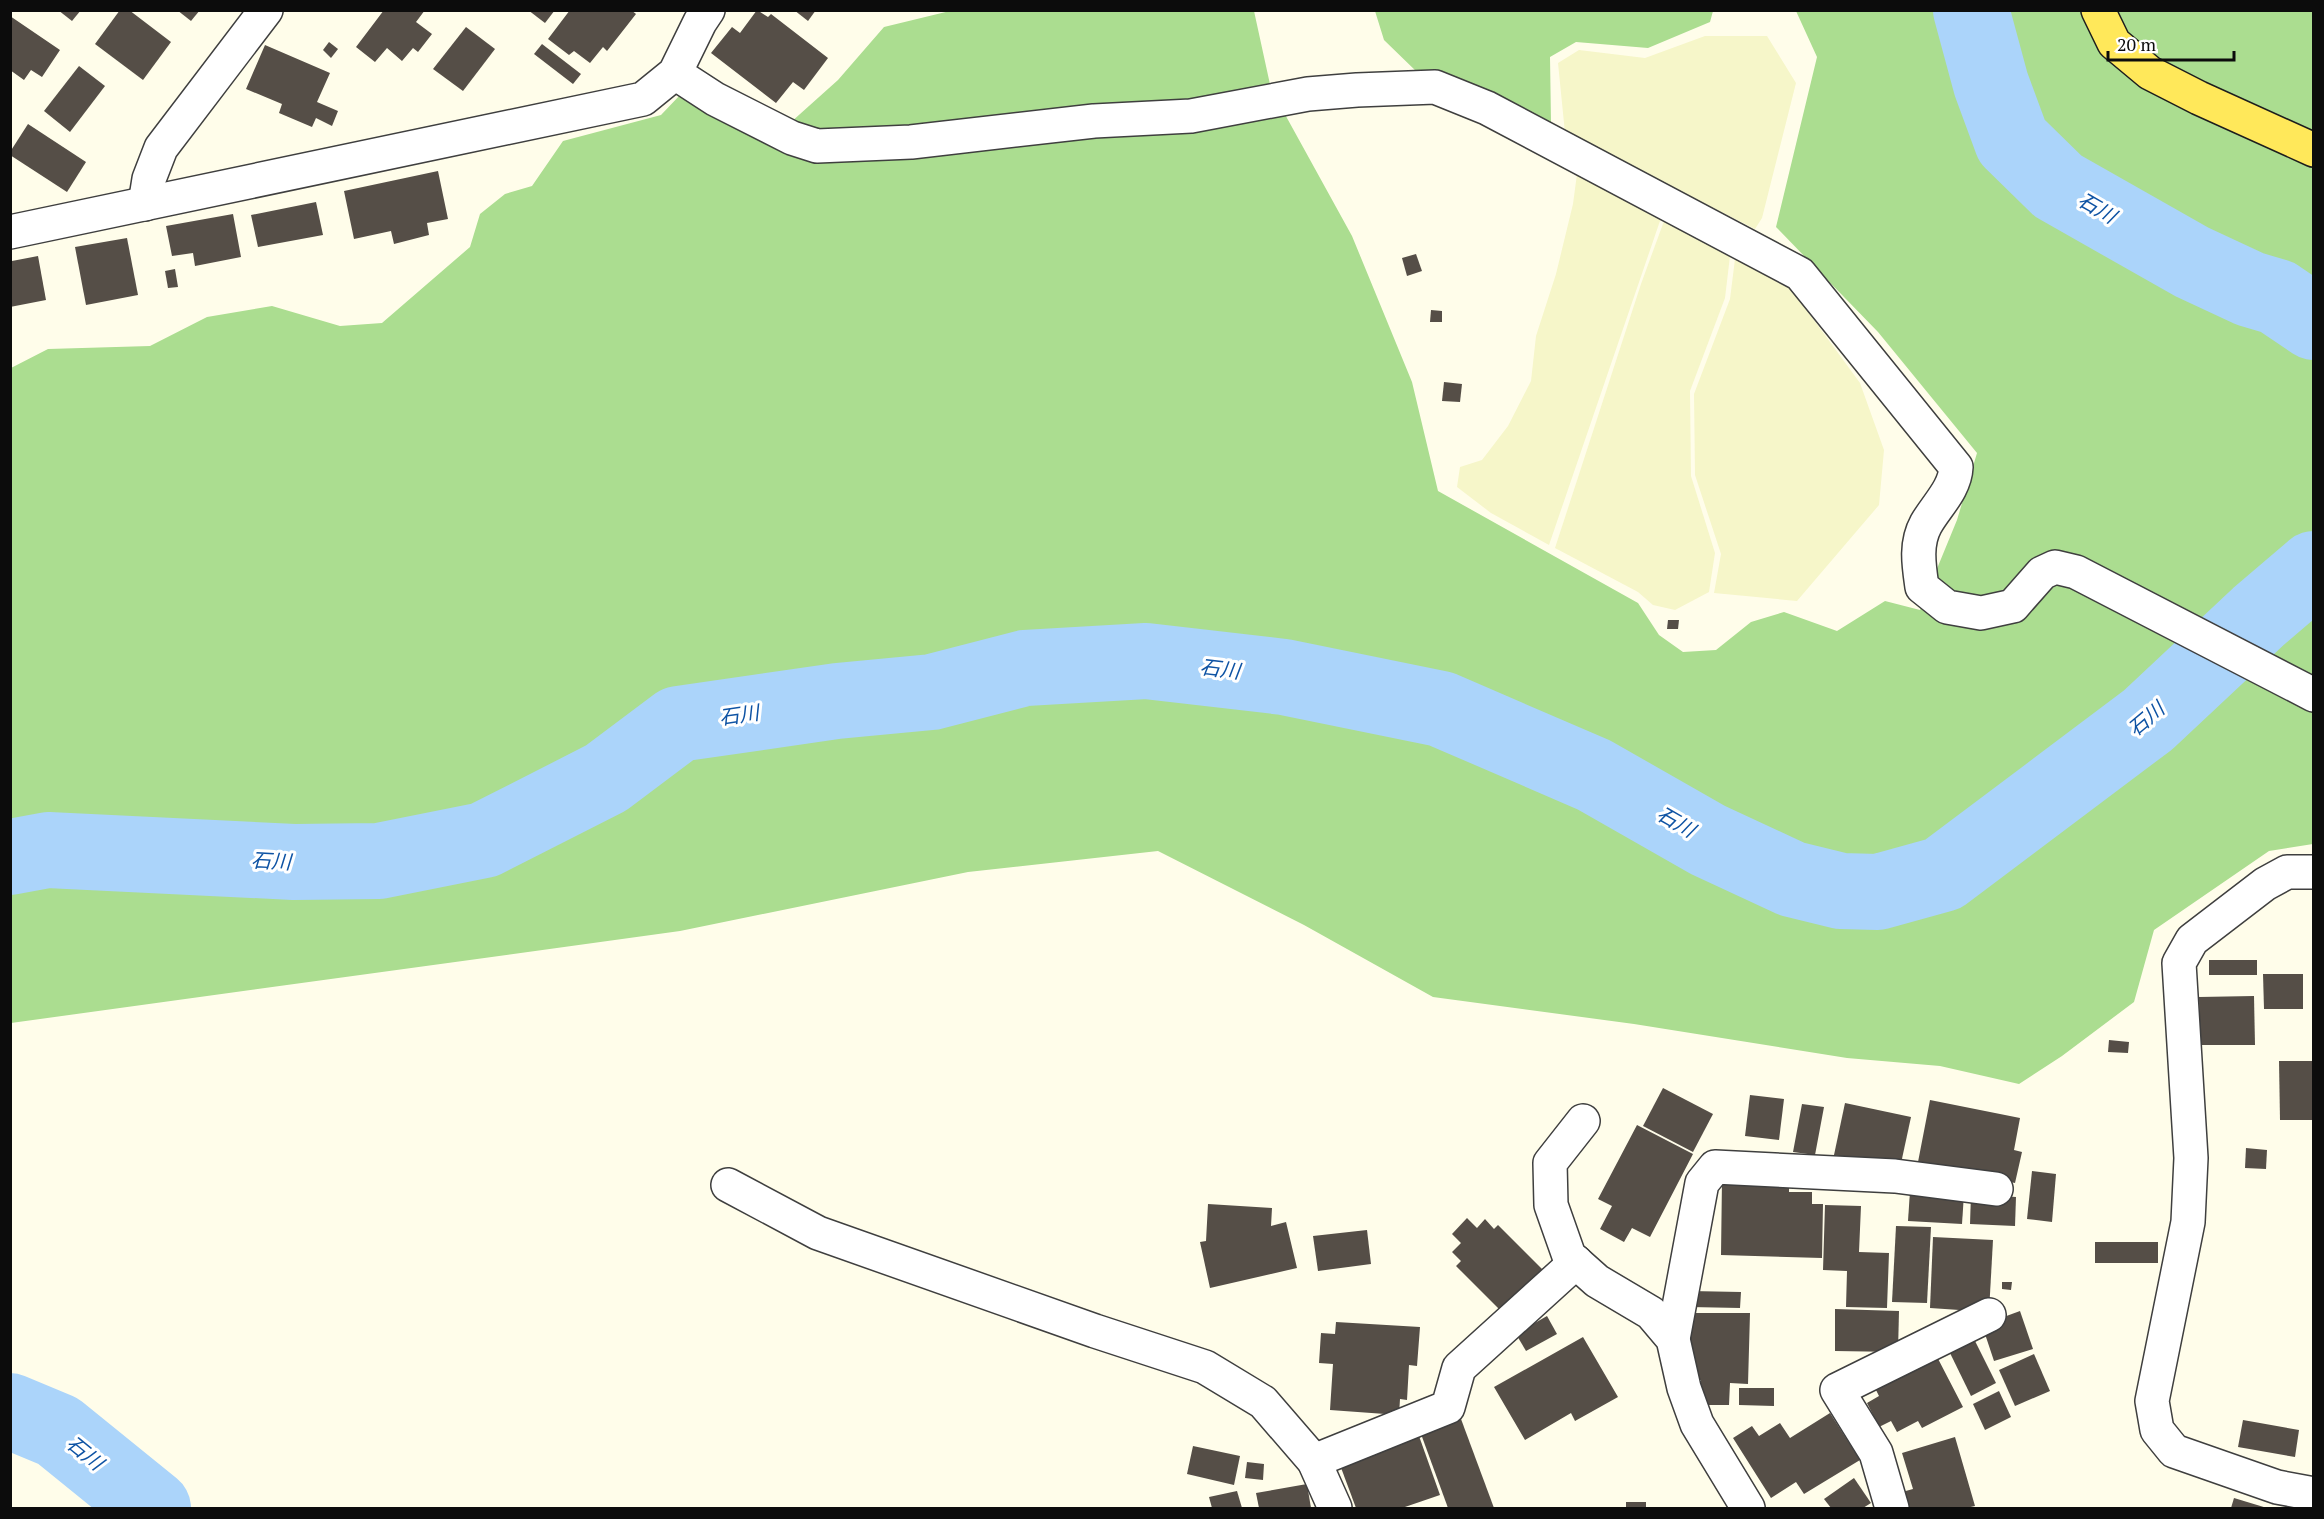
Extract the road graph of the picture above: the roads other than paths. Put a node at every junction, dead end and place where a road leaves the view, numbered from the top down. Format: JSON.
{"nodes":[{"id":1,"x":266,"y":10,"type":"edge"},
{"id":2,"x":2098,"y":10,"type":"edge"},
{"id":3,"x":697,"y":14,"type":"edge"},
{"id":4,"x":675,"y":73,"type":"junction"},
{"id":5,"x":2313,"y":150,"type":"edge"},
{"id":6,"x":145,"y":204,"type":"junction"},
{"id":7,"x":10,"y":232,"type":"edge"},
{"id":8,"x":2313,"y":695,"type":"edge"},
{"id":9,"x":2313,"y":872,"type":"edge"},
{"id":10,"x":1583,"y":1121,"type":"dead end"},
{"id":11,"x":728,"y":1185,"type":"dead end"},
{"id":12,"x":1996,"y":1189,"type":"dead end"},
{"id":13,"x":1576,"y":1262,"type":"junction"},
{"id":14,"x":1989,"y":1315,"type":"dead end"},
{"id":15,"x":1673,"y":1339,"type":"junction"},
{"id":16,"x":1314,"y":1461,"type":"junction"},
{"id":17,"x":2313,"y":1494,"type":"edge"},
{"id":18,"x":1335,"y":1509,"type":"edge"},
{"id":19,"x":1748,"y":1509,"type":"edge"},
{"id":20,"x":1892,"y":1509,"type":"edge"}],
"edges":[{"from":1,"to":6,"type":"street"},
{"from":2,"to":5,"type":"main road"},
{"from":3,"to":4,"type":"street"},
{"from":4,"to":6,"type":"street"},
{"from":4,"to":8,"type":"street"},
{"from":6,"to":7,"type":"street"},
{"from":9,"to":17,"type":"street"},
{"from":10,"to":13,"type":"street"},
{"from":11,"to":16,"type":"street"},
{"from":12,"to":15,"type":"street"},
{"from":13,"to":15,"type":"street"},
{"from":13,"to":16,"type":"street"},
{"from":14,"to":20,"type":"street"},
{"from":15,"to":19,"type":"street"},
{"from":16,"to":18,"type":"street"}]}
